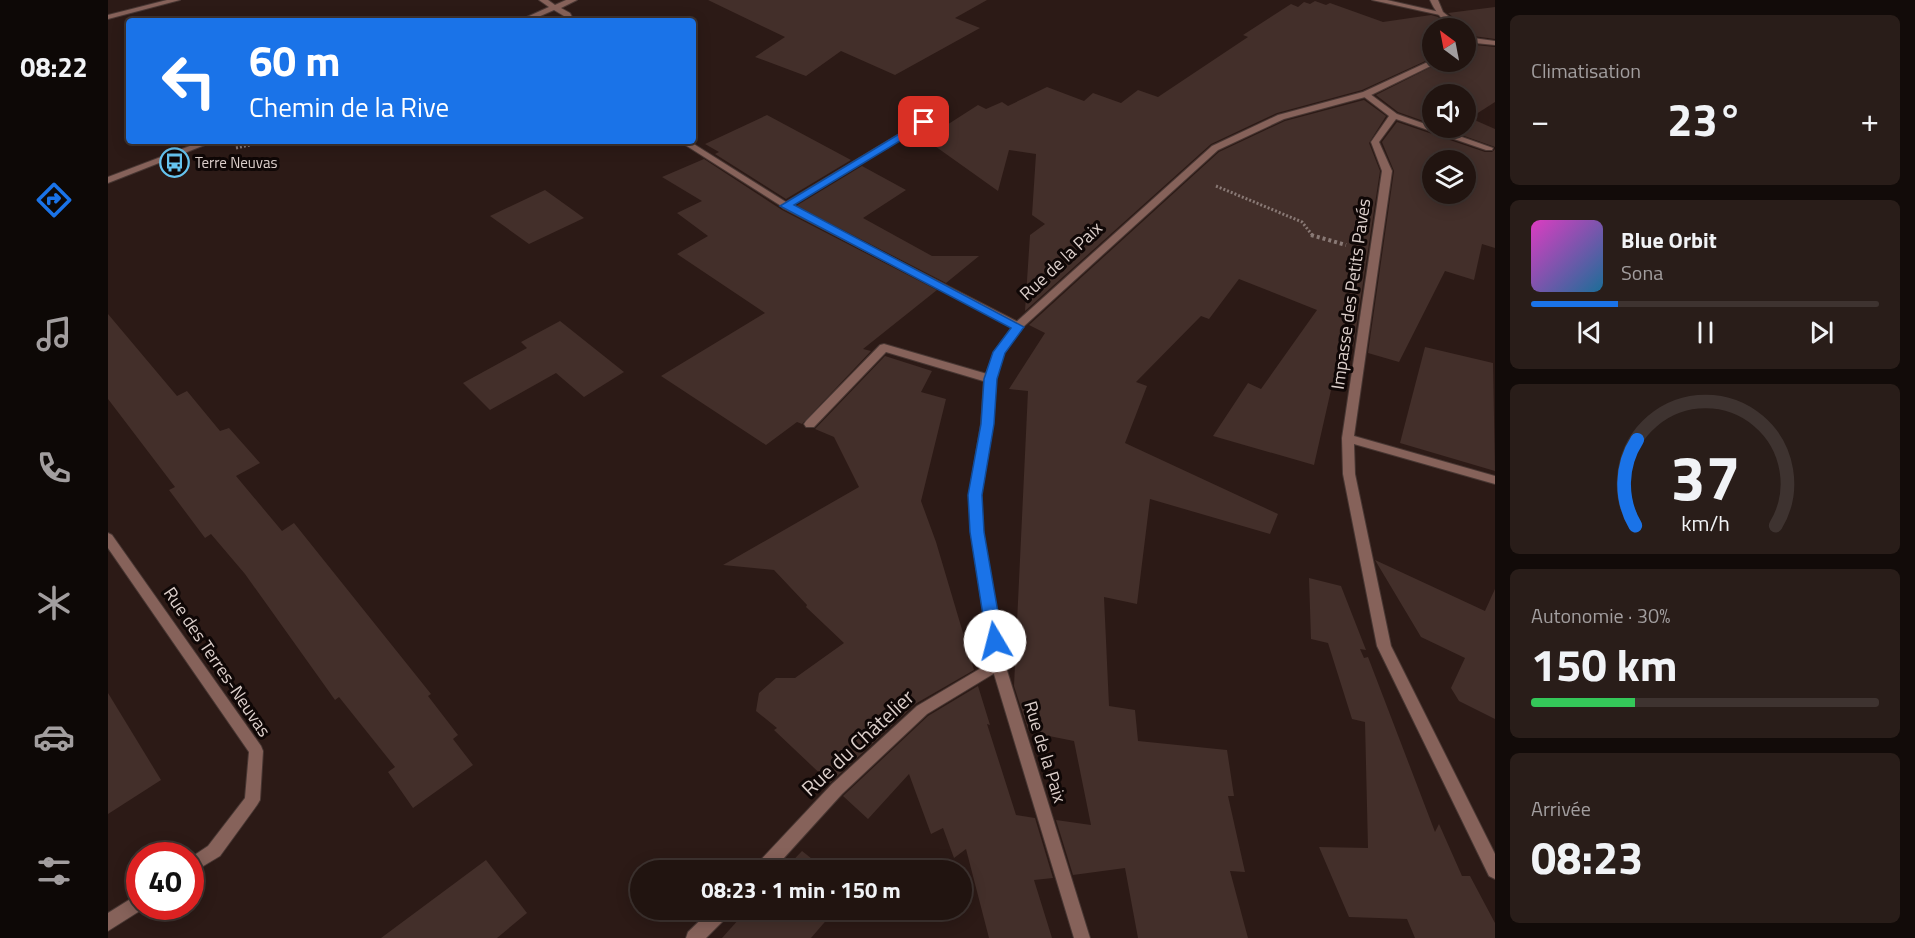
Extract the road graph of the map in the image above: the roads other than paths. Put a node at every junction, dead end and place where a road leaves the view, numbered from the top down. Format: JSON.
{"nodes":[{"id":1,"x":176,"y":0,"type":"edge"},
{"id":2,"x":543,"y":0,"type":"edge"},
{"id":3,"x":573,"y":0,"type":"edge"},
{"id":4,"x":1376,"y":0,"type":"edge"},
{"id":5,"x":1434,"y":0,"type":"edge"},
{"id":6,"x":554,"y":8,"type":"junction"},
{"id":7,"x":1440,"y":13,"type":"junction"},
{"id":8,"x":108,"y":17,"type":"edge"},
{"id":9,"x":529,"y":18,"type":"edge"},
{"id":10,"x":568,"y":18,"type":"edge"},
{"id":11,"x":1446,"y":18,"type":"edge"},
{"id":12,"x":1476,"y":42,"type":"edge"},
{"id":13,"x":1495,"y":43,"type":"edge"},
{"id":14,"x":1422,"y":68,"type":"edge"},
{"id":15,"x":1366,"y":94,"type":"junction"},
{"id":16,"x":1394,"y":116,"type":"junction"},
{"id":17,"x":924,"y":122,"type":"dead end"},
{"id":18,"x":203,"y":144,"type":"edge"},
{"id":19,"x":688,"y":144,"type":"edge"},
{"id":20,"x":1490,"y":148,"type":"dead end"},
{"id":21,"x":108,"y":180,"type":"edge"},
{"id":22,"x":786,"y":206,"type":"junction"},
{"id":23,"x":1018,"y":327,"type":"junction"},
{"id":24,"x":990,"y":379,"type":"junction"},
{"id":25,"x":810,"y":424,"type":"dead end"},
{"id":26,"x":1348,"y":438,"type":"junction"},
{"id":27,"x":1495,"y":480,"type":"edge"},
{"id":28,"x":108,"y":538,"type":"edge"},
{"id":29,"x":998,"y":664,"type":"junction"},
{"id":30,"x":204,"y":857,"type":"edge"},
{"id":31,"x":771,"y":860,"type":"edge"},
{"id":32,"x":1495,"y":871,"type":"edge"},
{"id":33,"x":126,"y":910,"type":"edge"},
{"id":34,"x":712,"y":920,"type":"edge"},
{"id":35,"x":108,"y":922,"type":"edge"},
{"id":36,"x":694,"y":938,"type":"edge"},
{"id":37,"x":1082,"y":938,"type":"edge"}],
"edges":[{"from":1,"to":8,"type":"street"},
{"from":2,"to":6,"type":"street"},
{"from":3,"to":6,"type":"street"},
{"from":4,"to":7,"type":"street"},
{"from":5,"to":7,"type":"street"},
{"from":6,"to":9,"type":"street"},
{"from":6,"to":10,"type":"street"},
{"from":7,"to":11,"type":"street"},
{"from":12,"to":13,"type":"street"},
{"from":14,"to":15,"type":"street","name":"Rue de la Paix"},
{"from":15,"to":16,"type":"street"},
{"from":15,"to":23,"type":"street","name":"Rue de la Paix"},
{"from":16,"to":20,"type":"street"},
{"from":16,"to":26,"type":"street","name":"Impasse des Petits Pavés"},
{"from":17,"to":22,"type":"street"},
{"from":18,"to":21,"type":"street"},
{"from":19,"to":22,"type":"street"},
{"from":22,"to":23,"type":"street"},
{"from":23,"to":24,"type":"street","name":"Rue de la Paix"},
{"from":24,"to":25,"type":"street"},
{"from":24,"to":29,"type":"street","name":"Rue de la Paix"},
{"from":26,"to":27,"type":"street"},
{"from":26,"to":32,"type":"street","name":"Impasse des Petits Pavés"},
{"from":28,"to":30,"type":"street","name":"Rue des Terres-Neuvas"},
{"from":29,"to":31,"type":"street","name":"Rue du Châtelier"},
{"from":29,"to":37,"type":"street","name":"Rue de la Paix"},
{"from":33,"to":35,"type":"street"},
{"from":34,"to":36,"type":"street"}]}
